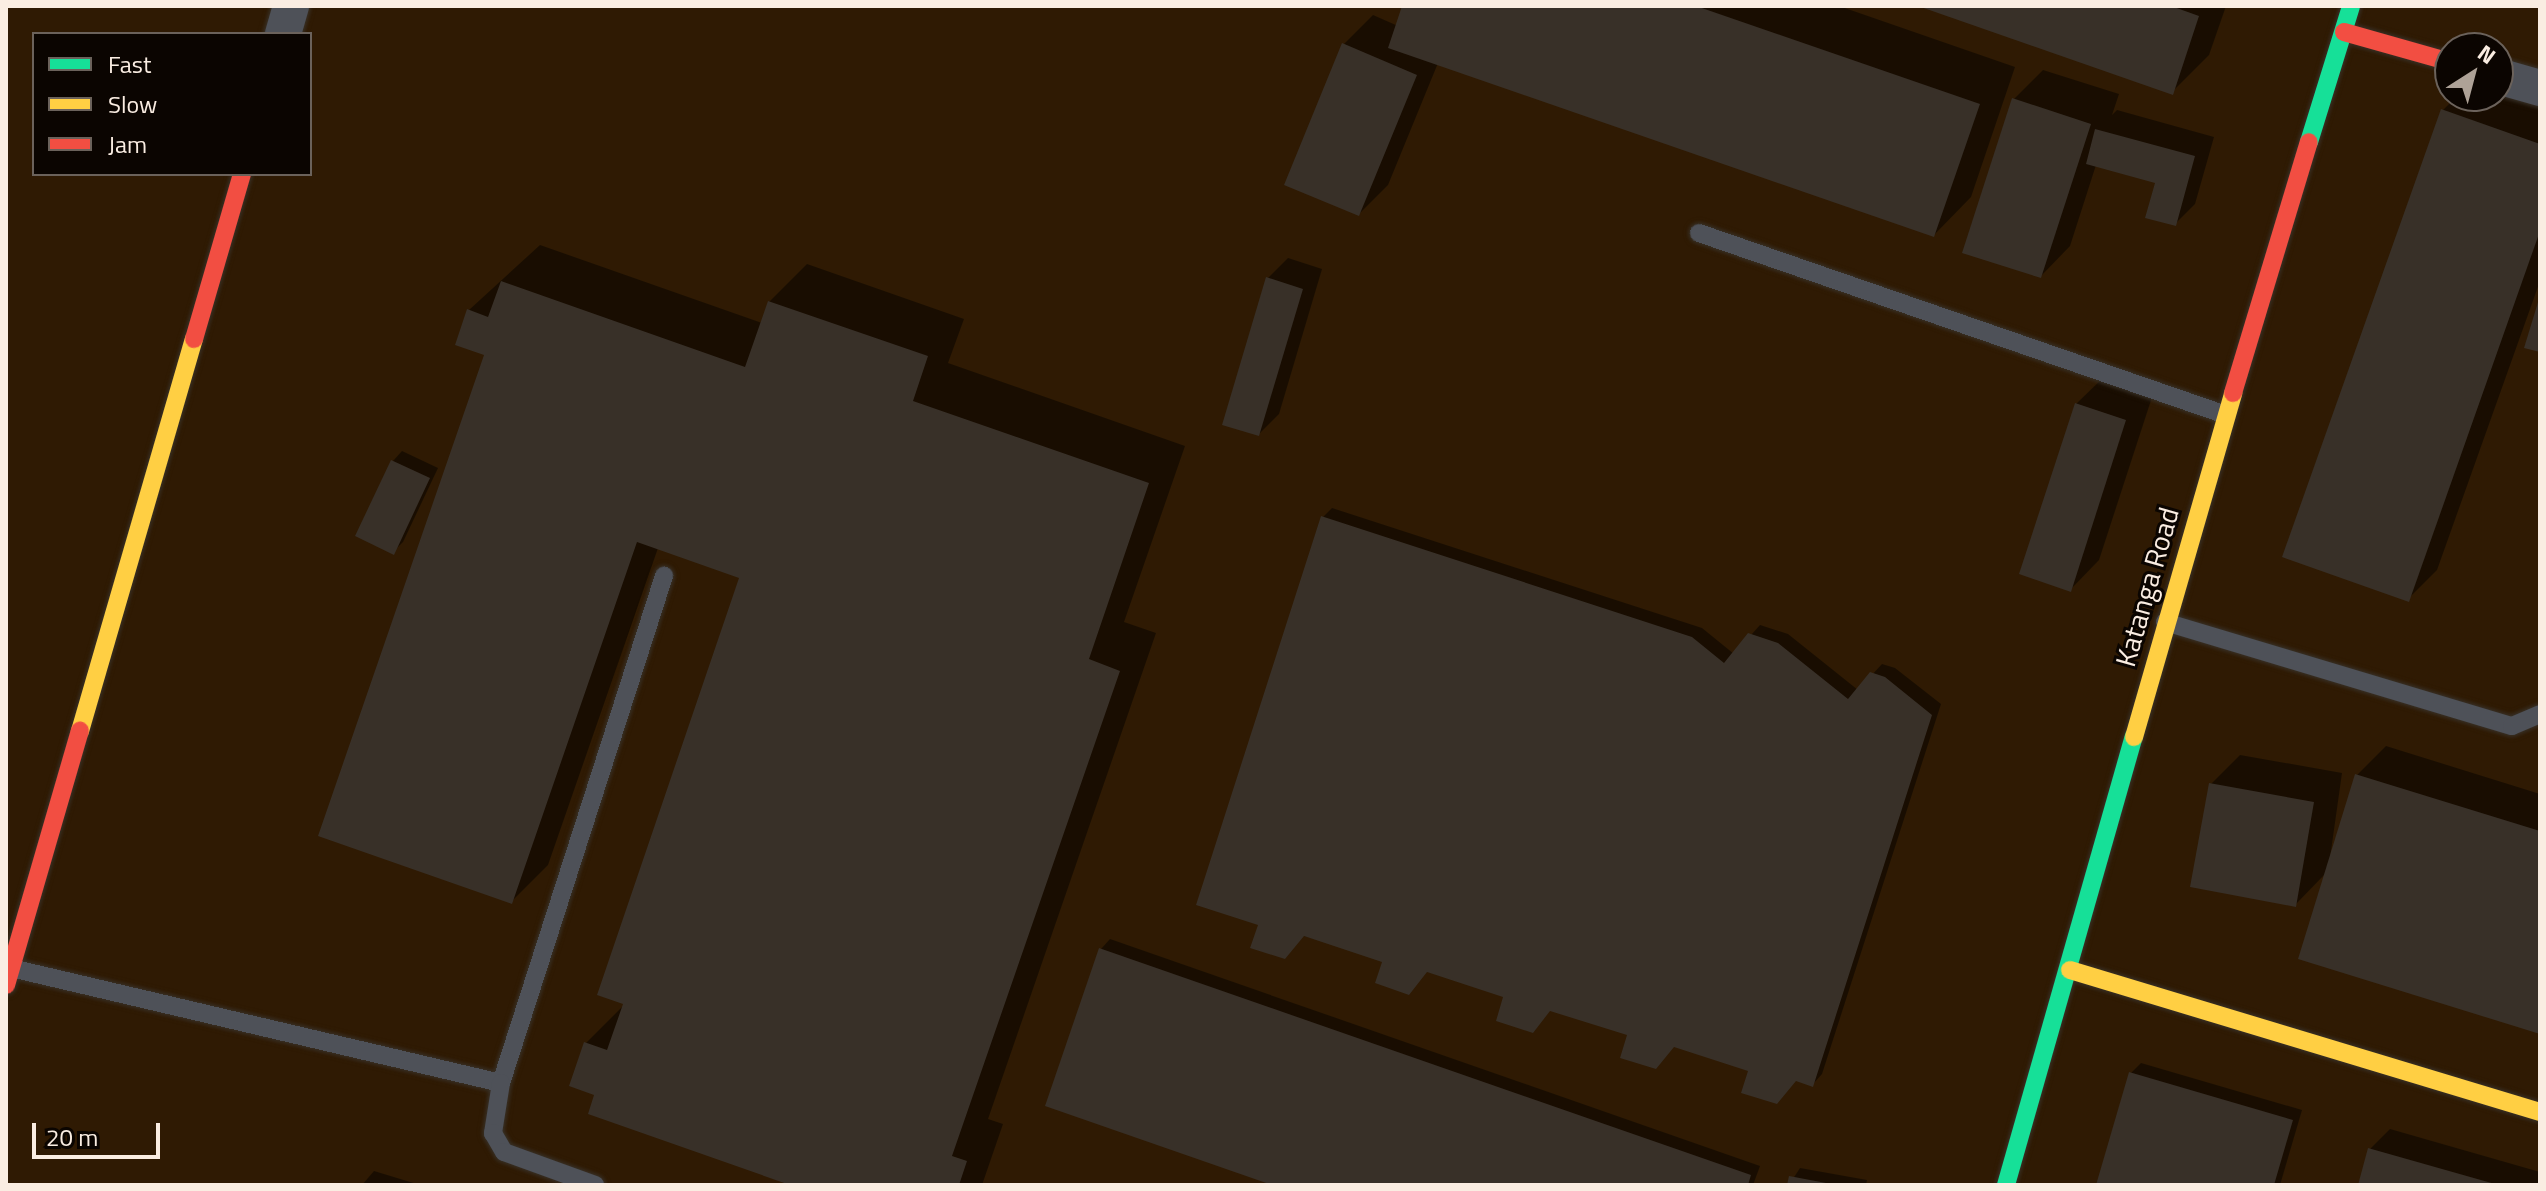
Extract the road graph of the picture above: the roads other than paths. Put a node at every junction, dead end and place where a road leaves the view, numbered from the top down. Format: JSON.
{"nodes":[{"id":1,"x":291,"y":6,"type":"edge"},
{"id":2,"x":2351,"y":6,"type":"edge"},
{"id":3,"x":284,"y":32,"type":"edge"},
{"id":4,"x":2344,"y":32,"type":"junction"},
{"id":5,"x":2434,"y":57,"type":"edge"},
{"id":6,"x":2514,"y":81,"type":"edge"},
{"id":7,"x":2540,"y":88,"type":"edge"},
{"id":8,"x":241,"y":176,"type":"edge"},
{"id":9,"x":1699,"y":233,"type":"dead end"},
{"id":10,"x":2226,"y":415,"type":"junction"},
{"id":11,"x":664,"y":576,"type":"dead end"},
{"id":12,"x":2165,"y":622,"type":"junction"},
{"id":13,"x":2540,"y":714,"type":"edge"},
{"id":14,"x":2070,"y":970,"type":"junction"},
{"id":15,"x":8,"y":976,"type":"edge"},
{"id":16,"x":501,"y":1083,"type":"junction"},
{"id":17,"x":2540,"y":1112,"type":"edge"},
{"id":18,"x":595,"y":1185,"type":"edge"},
{"id":19,"x":2006,"y":1185,"type":"edge"}],
"edges":[{"from":1,"to":3,"type":"street"},
{"from":2,"to":4,"type":"street","name":"Katanga Road"},
{"from":4,"to":5,"type":"street"},
{"from":4,"to":10,"type":"street","name":"Katanga Road"},
{"from":6,"to":7,"type":"street"},
{"from":8,"to":15,"type":"street"},
{"from":9,"to":10,"type":"lane"},
{"from":10,"to":12,"type":"street","name":"Katanga Road"},
{"from":11,"to":16,"type":"lane"},
{"from":12,"to":13,"type":"lane"},
{"from":12,"to":14,"type":"street","name":"Katanga Road"},
{"from":14,"to":17,"type":"street"},
{"from":14,"to":19,"type":"street","name":"Katanga Road"},
{"from":15,"to":16,"type":"lane"},
{"from":16,"to":18,"type":"lane"}]}
